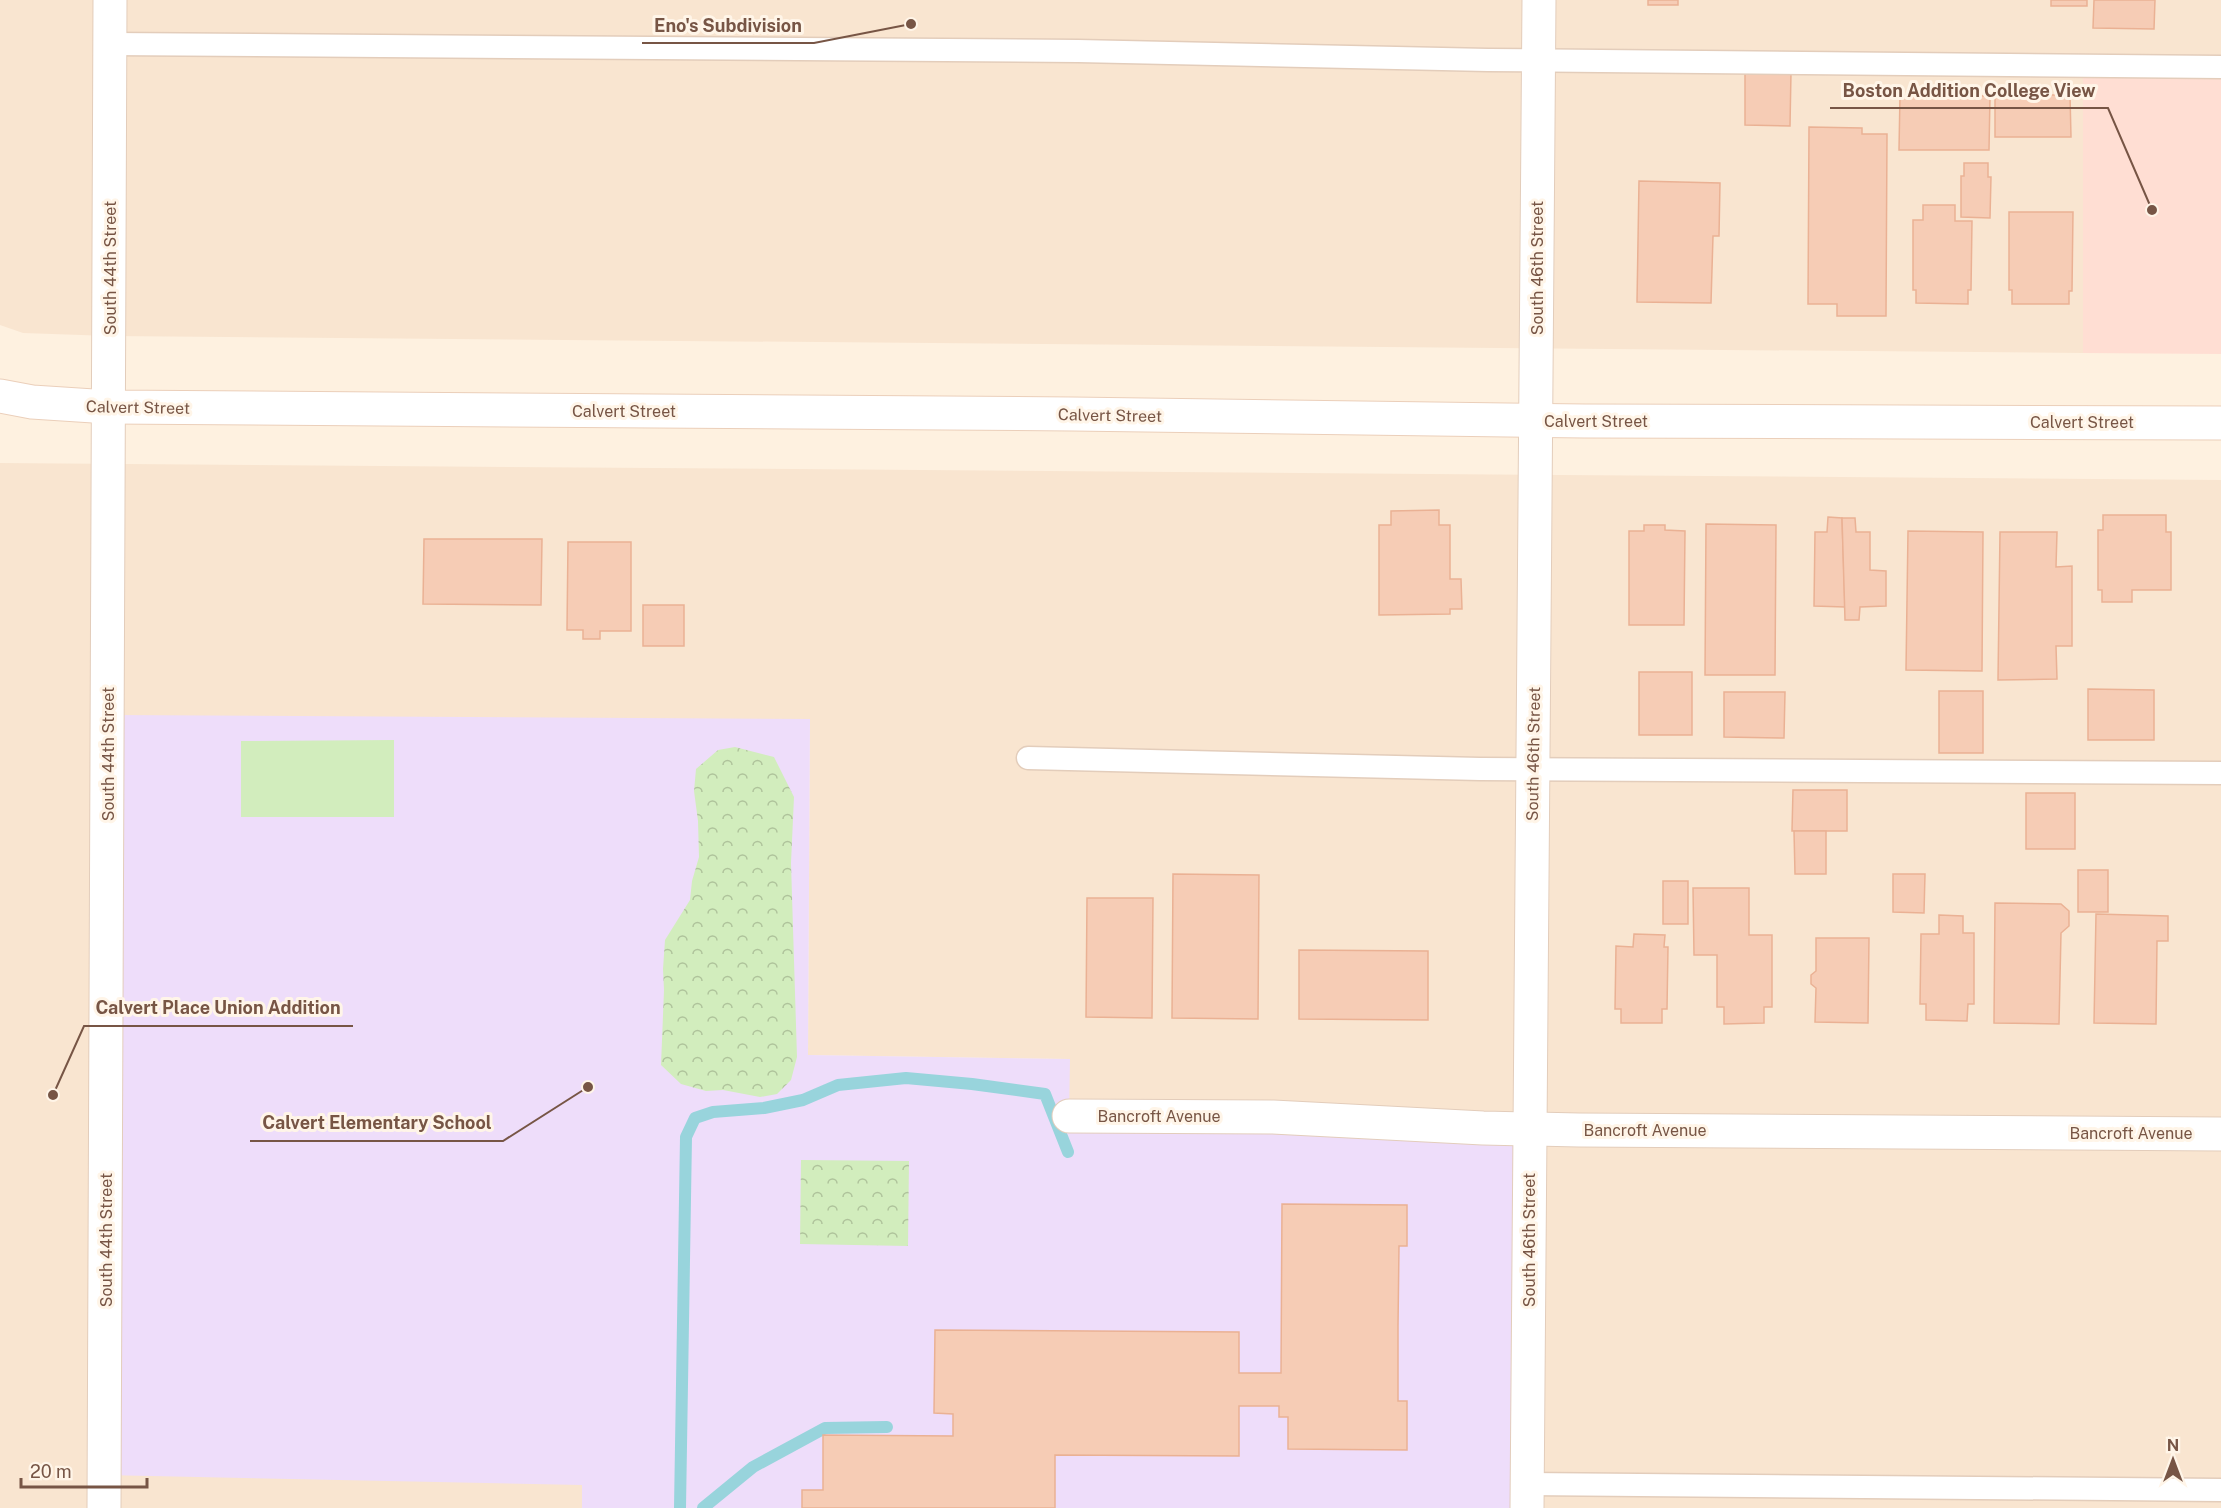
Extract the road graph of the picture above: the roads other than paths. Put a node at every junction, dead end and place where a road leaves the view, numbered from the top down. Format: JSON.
{"nodes":[{"id":1,"x":110,"y":0,"type":"edge"},
{"id":2,"x":1539,"y":0,"type":"edge"},
{"id":3,"x":110,"y":44,"type":"junction"},
{"id":4,"x":1538,"y":60,"type":"junction"},
{"id":5,"x":2221,"y":67,"type":"edge"},
{"id":6,"x":0,"y":396,"type":"edge"},
{"id":7,"x":109,"y":407,"type":"junction"},
{"id":8,"x":1536,"y":421,"type":"junction"},
{"id":9,"x":2221,"y":423,"type":"edge"},
{"id":10,"x":1028,"y":758,"type":"dead end"},
{"id":11,"x":1532,"y":769,"type":"junction"},
{"id":12,"x":2221,"y":773,"type":"edge"},
{"id":13,"x":1069,"y":1116,"type":"dead end"},
{"id":14,"x":1530,"y":1128,"type":"junction"},
{"id":15,"x":2221,"y":1134,"type":"edge"},
{"id":16,"x":2221,"y":1490,"type":"edge"},
{"id":17,"x":1527,"y":1496,"type":"edge"},
{"id":18,"x":104,"y":1508,"type":"edge"}],
"edges":[{"from":1,"to":3,"type":"street","name":"South 44th Street"},
{"from":2,"to":4,"type":"street","name":"South 46th Street"},
{"from":3,"to":4,"type":"lane"},
{"from":3,"to":7,"type":"street","name":"South 44th Street"},
{"from":4,"to":5,"type":"lane"},
{"from":4,"to":8,"type":"street","name":"South 46th Street"},
{"from":6,"to":7,"type":"street","name":"Calvert Street"},
{"from":7,"to":8,"type":"street","name":"Calvert Street"},
{"from":7,"to":18,"type":"street","name":"South 44th Street"},
{"from":8,"to":9,"type":"street","name":"Calvert Street"},
{"from":8,"to":11,"type":"street","name":"South 46th Street"},
{"from":10,"to":11,"type":"lane"},
{"from":11,"to":12,"type":"lane"},
{"from":11,"to":14,"type":"street","name":"South 46th Street"},
{"from":13,"to":14,"type":"street","name":"Bancroft Avenue"},
{"from":14,"to":15,"type":"street","name":"Bancroft Avenue"},
{"from":14,"to":17,"type":"street","name":"South 46th Street"},
{"from":16,"to":17,"type":"lane"}]}
